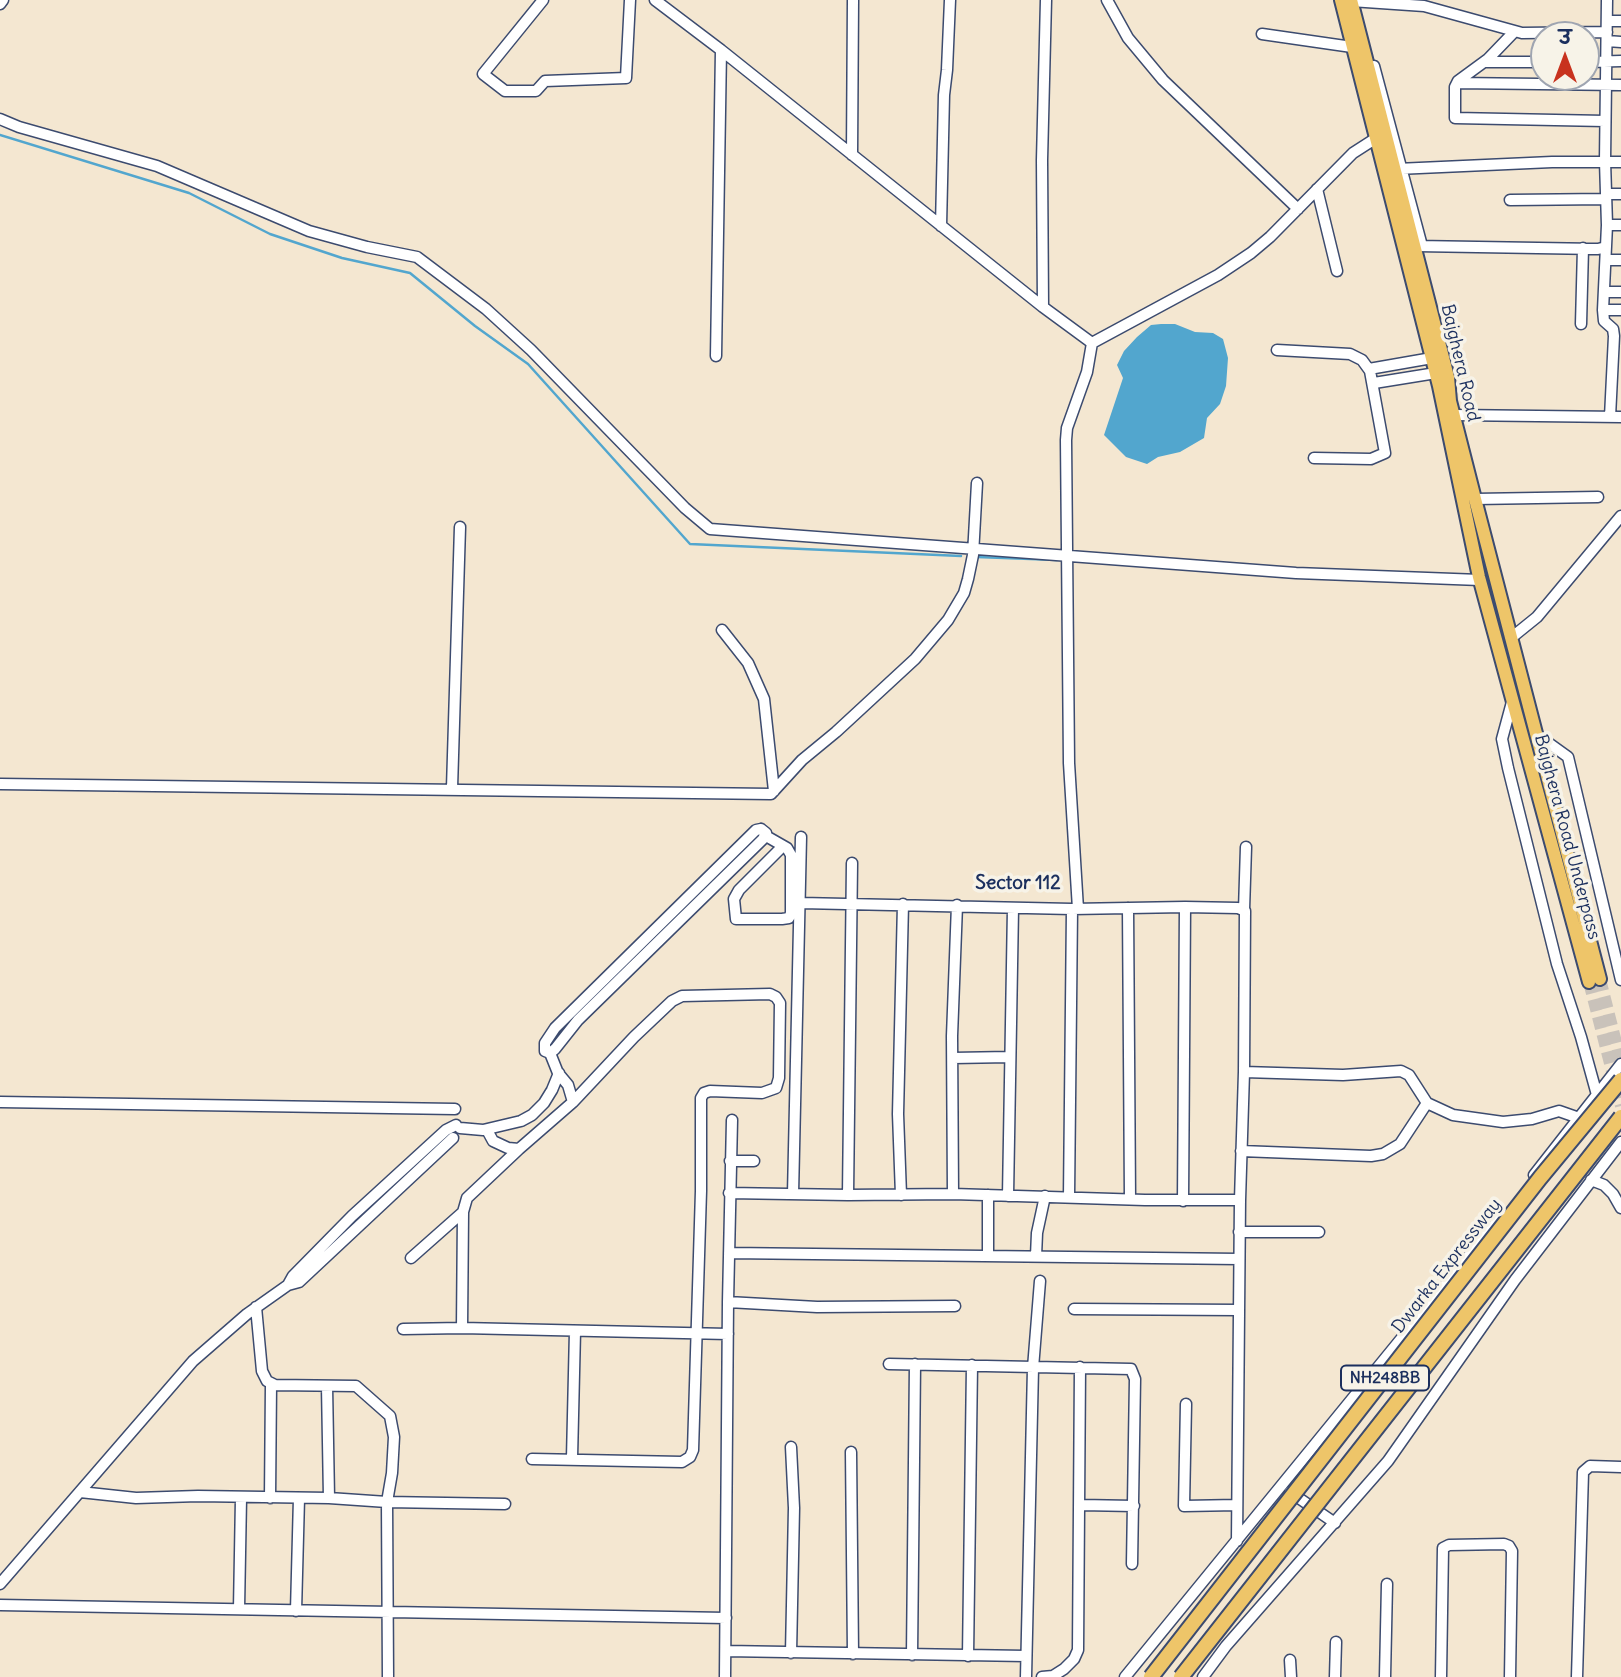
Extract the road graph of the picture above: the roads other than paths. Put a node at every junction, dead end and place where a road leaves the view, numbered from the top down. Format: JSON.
{"nodes":[{"id":1,"x":543,"y":0,"type":"edge"},
{"id":2,"x":630,"y":0,"type":"edge"},
{"id":3,"x":655,"y":0,"type":"edge"},
{"id":4,"x":853,"y":0,"type":"edge"},
{"id":5,"x":950,"y":0,"type":"edge"},
{"id":6,"x":1046,"y":0,"type":"edge"},
{"id":7,"x":1107,"y":0,"type":"edge"},
{"id":8,"x":1341,"y":0,"type":"edge"},
{"id":9,"x":1607,"y":0,"type":"edge"},
{"id":10,"x":1353,"y":1,"type":"edge"},
{"id":11,"x":1621,"y":21,"type":"edge"},
{"id":12,"x":1607,"y":31,"type":"junction"},
{"id":13,"x":1514,"y":32,"type":"junction"},
{"id":14,"x":1262,"y":34,"type":"dead end"},
{"id":15,"x":1621,"y":42,"type":"edge"},
{"id":16,"x":1352,"y":47,"type":"junction"},
{"id":17,"x":721,"y":50,"type":"junction"},
{"id":18,"x":1621,"y":61,"type":"edge"},
{"id":19,"x":1484,"y":62,"type":"junction"},
{"id":20,"x":1530,"y":62,"type":"edge"},
{"id":21,"x":1600,"y":62,"type":"edge"},
{"id":22,"x":1607,"y":62,"type":"junction"},
{"id":23,"x":1457,"y":83,"type":"junction"},
{"id":24,"x":1607,"y":85,"type":"junction"},
{"id":25,"x":1621,"y":85,"type":"edge"},
{"id":26,"x":0,"y":119,"type":"edge"},
{"id":27,"x":1605,"y":121,"type":"junction"},
{"id":28,"x":1380,"y":136,"type":"junction"},
{"id":29,"x":852,"y":155,"type":"junction"},
{"id":30,"x":1605,"y":161,"type":"junction"},
{"id":31,"x":1621,"y":162,"type":"edge"},
{"id":32,"x":1398,"y":169,"type":"junction"},
{"id":33,"x":1317,"y":189,"type":"junction"},
{"id":34,"x":1621,"y":194,"type":"edge"},
{"id":35,"x":1606,"y":197,"type":"junction"},
{"id":36,"x":1510,"y":200,"type":"dead end"},
{"id":37,"x":1298,"y":209,"type":"junction"},
{"id":38,"x":1607,"y":225,"type":"junction"},
{"id":39,"x":1621,"y":225,"type":"edge"},
{"id":40,"x":941,"y":226,"type":"junction"},
{"id":41,"x":1417,"y":246,"type":"junction"},
{"id":42,"x":1606,"y":247,"type":"junction"},
{"id":43,"x":1583,"y":248,"type":"junction"},
{"id":44,"x":1606,"y":260,"type":"junction"},
{"id":45,"x":1621,"y":260,"type":"edge"},
{"id":46,"x":1337,"y":271,"type":"dead end"},
{"id":47,"x":1605,"y":292,"type":"junction"},
{"id":48,"x":1621,"y":292,"type":"edge"},
{"id":49,"x":1044,"y":307,"type":"junction"},
{"id":50,"x":1603,"y":310,"type":"junction"},
{"id":51,"x":1621,"y":310,"type":"edge"},
{"id":52,"x":1581,"y":324,"type":"dead end"},
{"id":53,"x":1617,"y":329,"type":"edge"},
{"id":54,"x":1092,"y":343,"type":"junction"},
{"id":55,"x":1277,"y":350,"type":"dead end"},
{"id":56,"x":716,"y":356,"type":"dead end"},
{"id":57,"x":1432,"y":358,"type":"junction"},
{"id":58,"x":1369,"y":369,"type":"junction"},
{"id":59,"x":1436,"y":373,"type":"junction"},
{"id":60,"x":1374,"y":383,"type":"junction"},
{"id":61,"x":1454,"y":415,"type":"junction"},
{"id":62,"x":1616,"y":417,"type":"edge"},
{"id":63,"x":1314,"y":458,"type":"dead end"},
{"id":64,"x":977,"y":483,"type":"dead end"},
{"id":65,"x":1598,"y":497,"type":"dead end"},
{"id":66,"x":1475,"y":499,"type":"junction"},
{"id":67,"x":1621,"y":516,"type":"edge"},
{"id":68,"x":460,"y":527,"type":"dead end"},
{"id":69,"x":1472,"y":542,"type":"junction"},
{"id":70,"x":1486,"y":542,"type":"junction"},
{"id":71,"x":973,"y":548,"type":"junction"},
{"id":72,"x":1066,"y":554,"type":"junction"},
{"id":73,"x":1480,"y":580,"type":"junction"},
{"id":74,"x":722,"y":630,"type":"dead end"},
{"id":75,"x":1511,"y":638,"type":"junction"},
{"id":76,"x":1512,"y":702,"type":"junction"},
{"id":77,"x":1536,"y":734,"type":"junction"},
{"id":78,"x":0,"y":784,"type":"edge"},
{"id":79,"x":452,"y":788,"type":"junction"},
{"id":80,"x":774,"y":791,"type":"junction"},
{"id":81,"x":801,"y":837,"type":"dead end"},
{"id":82,"x":783,"y":846,"type":"junction"},
{"id":83,"x":1246,"y":847,"type":"dead end"},
{"id":84,"x":852,"y":863,"type":"dead end"},
{"id":85,"x":801,"y":902,"type":"junction"},
{"id":86,"x":852,"y":904,"type":"junction"},
{"id":87,"x":903,"y":904,"type":"junction"},
{"id":88,"x":957,"y":905,"type":"junction"},
{"id":89,"x":1185,"y":907,"type":"junction"},
{"id":90,"x":1013,"y":908,"type":"junction"},
{"id":91,"x":1128,"y":908,"type":"junction"},
{"id":92,"x":1075,"y":909,"type":"junction"},
{"id":93,"x":1244,"y":910,"type":"junction"},
{"id":94,"x":1621,"y":980,"type":"edge"},
{"id":95,"x":1009,"y":1057,"type":"junction"},
{"id":96,"x":953,"y":1058,"type":"junction"},
{"id":97,"x":1621,"y":1064,"type":"edge"},
{"id":98,"x":1244,"y":1072,"type":"junction"},
{"id":99,"x":559,"y":1073,"type":"junction"},
{"id":100,"x":1621,"y":1080,"type":"edge"},
{"id":101,"x":1597,"y":1095,"type":"junction"},
{"id":102,"x":0,"y":1102,"type":"edge"},
{"id":103,"x":573,"y":1102,"type":"junction"},
{"id":104,"x":1427,"y":1103,"type":"junction"},
{"id":105,"x":455,"y":1109,"type":"dead end"},
{"id":106,"x":1621,"y":1116,"type":"edge"},
{"id":107,"x":1579,"y":1118,"type":"junction"},
{"id":108,"x":732,"y":1120,"type":"dead end"},
{"id":109,"x":487,"y":1130,"type":"junction"},
{"id":110,"x":453,"y":1138,"type":"dead end"},
{"id":111,"x":1621,"y":1142,"type":"edge"},
{"id":112,"x":519,"y":1149,"type":"junction"},
{"id":113,"x":1241,"y":1151,"type":"junction"},
{"id":114,"x":427,"y":1155,"type":"junction"},
{"id":115,"x":730,"y":1161,"type":"junction"},
{"id":116,"x":754,"y":1161,"type":"dead end"},
{"id":117,"x":1591,"y":1180,"type":"junction"},
{"id":118,"x":729,"y":1193,"type":"junction"},
{"id":119,"x":793,"y":1194,"type":"junction"},
{"id":120,"x":953,"y":1194,"type":"junction"},
{"id":121,"x":848,"y":1195,"type":"junction"},
{"id":122,"x":901,"y":1195,"type":"junction"},
{"id":123,"x":988,"y":1195,"type":"junction"},
{"id":124,"x":1008,"y":1196,"type":"junction"},
{"id":125,"x":1045,"y":1196,"type":"junction"},
{"id":126,"x":1069,"y":1197,"type":"junction"},
{"id":127,"x":1130,"y":1199,"type":"junction"},
{"id":128,"x":1240,"y":1200,"type":"junction"},
{"id":129,"x":1183,"y":1201,"type":"junction"},
{"id":130,"x":1621,"y":1208,"type":"edge"},
{"id":131,"x":463,"y":1212,"type":"junction"},
{"id":132,"x":1239,"y":1232,"type":"junction"},
{"id":133,"x":1319,"y":1232,"type":"dead end"},
{"id":134,"x":729,"y":1253,"type":"junction"},
{"id":135,"x":988,"y":1255,"type":"junction"},
{"id":136,"x":1036,"y":1256,"type":"junction"},
{"id":137,"x":411,"y":1258,"type":"dead end"},
{"id":138,"x":1239,"y":1259,"type":"junction"},
{"id":139,"x":1040,"y":1281,"type":"dead end"},
{"id":140,"x":728,"y":1302,"type":"junction"},
{"id":141,"x":955,"y":1306,"type":"dead end"},
{"id":142,"x":256,"y":1307,"type":"junction"},
{"id":143,"x":1074,"y":1309,"type":"dead end"},
{"id":144,"x":1239,"y":1310,"type":"junction"},
{"id":145,"x":462,"y":1328,"type":"junction"},
{"id":146,"x":403,"y":1329,"type":"dead end"},
{"id":147,"x":575,"y":1331,"type":"junction"},
{"id":148,"x":695,"y":1333,"type":"junction"},
{"id":149,"x":728,"y":1334,"type":"junction"},
{"id":150,"x":889,"y":1364,"type":"dead end"},
{"id":151,"x":915,"y":1364,"type":"junction"},
{"id":152,"x":972,"y":1365,"type":"junction"},
{"id":153,"x":1080,"y":1367,"type":"junction"},
{"id":154,"x":1033,"y":1368,"type":"junction"},
{"id":155,"x":271,"y":1384,"type":"junction"},
{"id":156,"x":327,"y":1386,"type":"junction"},
{"id":157,"x":1186,"y":1405,"type":"dead end"},
{"id":158,"x":791,"y":1447,"type":"dead end"},
{"id":159,"x":851,"y":1452,"type":"dead end"},
{"id":160,"x":572,"y":1458,"type":"junction"},
{"id":161,"x":532,"y":1459,"type":"dead end"},
{"id":162,"x":1621,"y":1467,"type":"edge"},
{"id":163,"x":1282,"y":1486,"type":"junction"},
{"id":164,"x":80,"y":1492,"type":"junction"},
{"id":165,"x":241,"y":1498,"type":"junction"},
{"id":166,"x":270,"y":1498,"type":"junction"},
{"id":167,"x":299,"y":1498,"type":"junction"},
{"id":168,"x":328,"y":1498,"type":"junction"},
{"id":169,"x":387,"y":1502,"type":"junction"},
{"id":170,"x":505,"y":1504,"type":"dead end"},
{"id":171,"x":1081,"y":1505,"type":"junction"},
{"id":172,"x":1237,"y":1505,"type":"junction"},
{"id":173,"x":1134,"y":1506,"type":"junction"},
{"id":174,"x":1335,"y":1523,"type":"junction"},
{"id":175,"x":1237,"y":1541,"type":"junction"},
{"id":176,"x":1132,"y":1564,"type":"dead end"},
{"id":177,"x":0,"y":1584,"type":"edge"},
{"id":178,"x":1387,"y":1584,"type":"dead end"},
{"id":179,"x":0,"y":1605,"type":"edge"},
{"id":180,"x":239,"y":1609,"type":"junction"},
{"id":181,"x":296,"y":1611,"type":"junction"},
{"id":182,"x":389,"y":1613,"type":"junction"},
{"id":183,"x":726,"y":1618,"type":"junction"},
{"id":184,"x":1336,"y":1642,"type":"dead end"},
{"id":185,"x":726,"y":1651,"type":"junction"},
{"id":186,"x":791,"y":1653,"type":"junction"},
{"id":187,"x":853,"y":1654,"type":"junction"},
{"id":188,"x":912,"y":1656,"type":"junction"},
{"id":189,"x":968,"y":1656,"type":"junction"},
{"id":190,"x":1026,"y":1656,"type":"junction"},
{"id":191,"x":1290,"y":1660,"type":"dead end"},
{"id":192,"x":388,"y":1677,"type":"edge"},
{"id":193,"x":726,"y":1677,"type":"edge"},
{"id":194,"x":1026,"y":1677,"type":"edge"},
{"id":195,"x":1042,"y":1677,"type":"edge"},
{"id":196,"x":1125,"y":1677,"type":"edge"},
{"id":197,"x":1151,"y":1677,"type":"edge"},
{"id":198,"x":1181,"y":1677,"type":"edge"},
{"id":199,"x":1203,"y":1677,"type":"edge"},
{"id":200,"x":1290,"y":1677,"type":"edge"},
{"id":201,"x":1335,"y":1677,"type":"edge"},
{"id":202,"x":1385,"y":1677,"type":"edge"},
{"id":203,"x":1441,"y":1677,"type":"edge"},
{"id":204,"x":1510,"y":1677,"type":"edge"},
{"id":205,"x":1577,"y":1677,"type":"edge"}],
"edges":[{"from":1,"to":2,"type":"street"},
{"from":3,"to":17,"type":"street"},
{"from":4,"to":29,"type":"street"},
{"from":5,"to":40,"type":"street"},
{"from":6,"to":49,"type":"street"},
{"from":7,"to":37,"type":"street"},
{"from":8,"to":16,"type":"main road","name":"Bajghera Road"},
{"from":9,"to":12,"type":"street"},
{"from":10,"to":13,"type":"street"},
{"from":10,"to":28,"type":"main road","name":"Bajghera Road"},
{"from":10,"to":32,"type":"street"},
{"from":11,"to":12,"type":"street"},
{"from":12,"to":13,"type":"street"},
{"from":12,"to":15,"type":"street"},
{"from":12,"to":22,"type":"street"},
{"from":13,"to":19,"type":"street"},
{"from":14,"to":16,"type":"street"},
{"from":16,"to":28,"type":"main road","name":"Bajghera Road"},
{"from":17,"to":29,"type":"street"},
{"from":17,"to":56,"type":"street"},
{"from":18,"to":22,"type":"street"},
{"from":19,"to":20,"type":"street"},
{"from":19,"to":23,"type":"street"},
{"from":21,"to":22,"type":"street"},
{"from":22,"to":24,"type":"street"},
{"from":23,"to":24,"type":"street"},
{"from":23,"to":27,"type":"street"},
{"from":24,"to":25,"type":"street"},
{"from":24,"to":27,"type":"street"},
{"from":26,"to":71,"type":"street"},
{"from":27,"to":30,"type":"street"},
{"from":28,"to":32,"type":"main road","name":"Bajghera Road"},
{"from":28,"to":33,"type":"street"},
{"from":28,"to":57,"type":"main road","name":"Bajghera Road"},
{"from":29,"to":40,"type":"street"},
{"from":30,"to":31,"type":"street"},
{"from":30,"to":32,"type":"street"},
{"from":30,"to":35,"type":"street"},
{"from":32,"to":41,"type":"main road","name":"Bajghera Road"},
{"from":33,"to":37,"type":"street"},
{"from":33,"to":46,"type":"street"},
{"from":34,"to":35,"type":"street"},
{"from":35,"to":36,"type":"street"},
{"from":35,"to":38,"type":"street"},
{"from":37,"to":54,"type":"street"},
{"from":38,"to":39,"type":"street"},
{"from":38,"to":42,"type":"street"},
{"from":40,"to":49,"type":"street"},
{"from":41,"to":43,"type":"street"},
{"from":41,"to":61,"type":"main road","name":"Bajghera Road"},
{"from":42,"to":43,"type":"street"},
{"from":42,"to":44,"type":"street"},
{"from":43,"to":52,"type":"street"},
{"from":44,"to":45,"type":"street"},
{"from":44,"to":47,"type":"street"},
{"from":47,"to":48,"type":"street"},
{"from":47,"to":50,"type":"street"},
{"from":49,"to":54,"type":"street"},
{"from":50,"to":51,"type":"street"},
{"from":50,"to":53,"type":"street"},
{"from":53,"to":62,"type":"street"},
{"from":54,"to":72,"type":"street"},
{"from":55,"to":58,"type":"street"},
{"from":57,"to":58,"type":"street"},
{"from":57,"to":59,"type":"main road","name":"Bajghera Road"},
{"from":58,"to":60,"type":"street"},
{"from":59,"to":60,"type":"street"},
{"from":59,"to":69,"type":"main road","name":"Bajghera Road"},
{"from":60,"to":63,"type":"street"},
{"from":61,"to":62,"type":"street"},
{"from":61,"to":66,"type":"main road","name":"Bajghera Road"},
{"from":64,"to":71,"type":"street"},
{"from":65,"to":66,"type":"street"},
{"from":66,"to":70,"type":"main road","name":"Bajghera Road"},
{"from":67,"to":75,"type":"street"},
{"from":68,"to":79,"type":"street"},
{"from":69,"to":70,"type":"main road"},
{"from":69,"to":73,"type":"main road","name":"Bajghera Road Underpass"},
{"from":70,"to":75,"type":"main road","name":"Bajghera Road"},
{"from":71,"to":72,"type":"street"},
{"from":71,"to":80,"type":"street"},
{"from":72,"to":73,"type":"street"},
{"from":72,"to":92,"type":"street"},
{"from":73,"to":76,"type":"main road","name":"Bajghera Road Underpass"},
{"from":74,"to":80,"type":"street"},
{"from":75,"to":77,"type":"main road","name":"Bajghera Road"},
{"from":76,"to":77,"type":"main road","name":"Bajghera Road Underpass"},
{"from":76,"to":101,"type":"street"},
{"from":77,"to":94,"type":"street"},
{"from":78,"to":79,"type":"street"},
{"from":79,"to":80,"type":"street"},
{"from":81,"to":85,"type":"street"},
{"from":82,"to":82,"type":"street"},
{"from":82,"to":99,"type":"street"},
{"from":83,"to":93,"type":"street"},
{"from":84,"to":86,"type":"street"},
{"from":85,"to":86,"type":"street"},
{"from":85,"to":119,"type":"street"},
{"from":86,"to":87,"type":"street"},
{"from":86,"to":121,"type":"street"},
{"from":87,"to":88,"type":"street"},
{"from":87,"to":122,"type":"street"},
{"from":88,"to":90,"type":"street"},
{"from":88,"to":96,"type":"street"},
{"from":89,"to":91,"type":"street"},
{"from":89,"to":93,"type":"street"},
{"from":89,"to":129,"type":"street"},
{"from":90,"to":92,"type":"street"},
{"from":90,"to":95,"type":"street"},
{"from":91,"to":92,"type":"street"},
{"from":91,"to":127,"type":"street"},
{"from":92,"to":126,"type":"street"},
{"from":93,"to":98,"type":"street"},
{"from":95,"to":96,"type":"street"},
{"from":95,"to":124,"type":"street"},
{"from":96,"to":120,"type":"street"},
{"from":97,"to":101,"type":"street"},
{"from":98,"to":104,"type":"street"},
{"from":98,"to":113,"type":"street"},
{"from":99,"to":103,"type":"street"},
{"from":99,"to":109,"type":"street"},
{"from":100,"to":197,"type":"highway","name":"Dwarka Expressway","number":"NH248BB","bridge":true},
{"from":101,"to":107,"type":"street"},
{"from":102,"to":105,"type":"street"},
{"from":103,"to":112,"type":"street"},
{"from":103,"to":148,"type":"street"},
{"from":104,"to":107,"type":"street"},
{"from":104,"to":113,"type":"street"},
{"from":106,"to":198,"type":"highway","number":"NH248BB","bridge":true},
{"from":107,"to":163,"type":"street"},
{"from":108,"to":115,"type":"street"},
{"from":109,"to":112,"type":"street"},
{"from":109,"to":114,"type":"street"},
{"from":110,"to":114,"type":"street"},
{"from":111,"to":117,"type":"street"},
{"from":112,"to":131,"type":"street"},
{"from":113,"to":128,"type":"street"},
{"from":114,"to":142,"type":"street"},
{"from":115,"to":116,"type":"street"},
{"from":115,"to":118,"type":"street"},
{"from":117,"to":130,"type":"street"},
{"from":117,"to":174,"type":"street"},
{"from":118,"to":119,"type":"street"},
{"from":118,"to":134,"type":"street"},
{"from":119,"to":121,"type":"street"},
{"from":120,"to":122,"type":"street"},
{"from":120,"to":123,"type":"street"},
{"from":121,"to":122,"type":"street"},
{"from":123,"to":124,"type":"street"},
{"from":123,"to":135,"type":"street"},
{"from":124,"to":125,"type":"street"},
{"from":125,"to":126,"type":"street"},
{"from":125,"to":136,"type":"street"},
{"from":126,"to":127,"type":"street"},
{"from":127,"to":129,"type":"street"},
{"from":128,"to":129,"type":"street"},
{"from":128,"to":132,"type":"street"},
{"from":131,"to":137,"type":"street"},
{"from":131,"to":145,"type":"street"},
{"from":132,"to":133,"type":"street"},
{"from":132,"to":138,"type":"street"},
{"from":134,"to":135,"type":"street"},
{"from":134,"to":140,"type":"street"},
{"from":135,"to":136,"type":"street"},
{"from":136,"to":138,"type":"street"},
{"from":138,"to":144,"type":"street"},
{"from":139,"to":154,"type":"street"},
{"from":140,"to":141,"type":"street"},
{"from":140,"to":149,"type":"street"},
{"from":142,"to":155,"type":"street"},
{"from":142,"to":164,"type":"street"},
{"from":143,"to":144,"type":"street"},
{"from":144,"to":172,"type":"street"},
{"from":145,"to":146,"type":"street"},
{"from":145,"to":147,"type":"street"},
{"from":147,"to":148,"type":"street"},
{"from":147,"to":160,"type":"street"},
{"from":148,"to":149,"type":"street"},
{"from":148,"to":160,"type":"street"},
{"from":149,"to":183,"type":"street"},
{"from":150,"to":151,"type":"street"},
{"from":151,"to":152,"type":"street"},
{"from":151,"to":188,"type":"street"},
{"from":152,"to":154,"type":"street"},
{"from":152,"to":189,"type":"street"},
{"from":153,"to":154,"type":"street"},
{"from":153,"to":171,"type":"street"},
{"from":153,"to":173,"type":"street"},
{"from":154,"to":190,"type":"street"},
{"from":155,"to":156,"type":"street"},
{"from":155,"to":166,"type":"street"},
{"from":156,"to":168,"type":"street"},
{"from":156,"to":169,"type":"street"},
{"from":157,"to":172,"type":"street"},
{"from":158,"to":186,"type":"street"},
{"from":159,"to":187,"type":"street"},
{"from":160,"to":161,"type":"street"},
{"from":162,"to":205,"type":"street"},
{"from":163,"to":174,"type":"street"},
{"from":163,"to":175,"type":"street"},
{"from":164,"to":165,"type":"street"},
{"from":164,"to":177,"type":"street"},
{"from":165,"to":166,"type":"street"},
{"from":165,"to":180,"type":"street"},
{"from":166,"to":167,"type":"street"},
{"from":167,"to":168,"type":"street"},
{"from":167,"to":181,"type":"street"},
{"from":168,"to":169,"type":"street"},
{"from":169,"to":170,"type":"street"},
{"from":169,"to":182,"type":"street"},
{"from":171,"to":173,"type":"street"},
{"from":171,"to":195,"type":"street"},
{"from":172,"to":175,"type":"street"},
{"from":173,"to":176,"type":"street"},
{"from":174,"to":199,"type":"street"},
{"from":175,"to":196,"type":"street"},
{"from":178,"to":202,"type":"street"},
{"from":179,"to":180,"type":"street"},
{"from":180,"to":181,"type":"street"},
{"from":181,"to":182,"type":"street"},
{"from":182,"to":183,"type":"street"},
{"from":182,"to":192,"type":"street"},
{"from":183,"to":185,"type":"street"},
{"from":184,"to":201,"type":"street"},
{"from":185,"to":186,"type":"street"},
{"from":185,"to":193,"type":"street"},
{"from":186,"to":187,"type":"street"},
{"from":187,"to":188,"type":"street"},
{"from":188,"to":189,"type":"street"},
{"from":189,"to":190,"type":"street"},
{"from":190,"to":194,"type":"street"},
{"from":191,"to":200,"type":"street"},
{"from":203,"to":204,"type":"street"}]}
